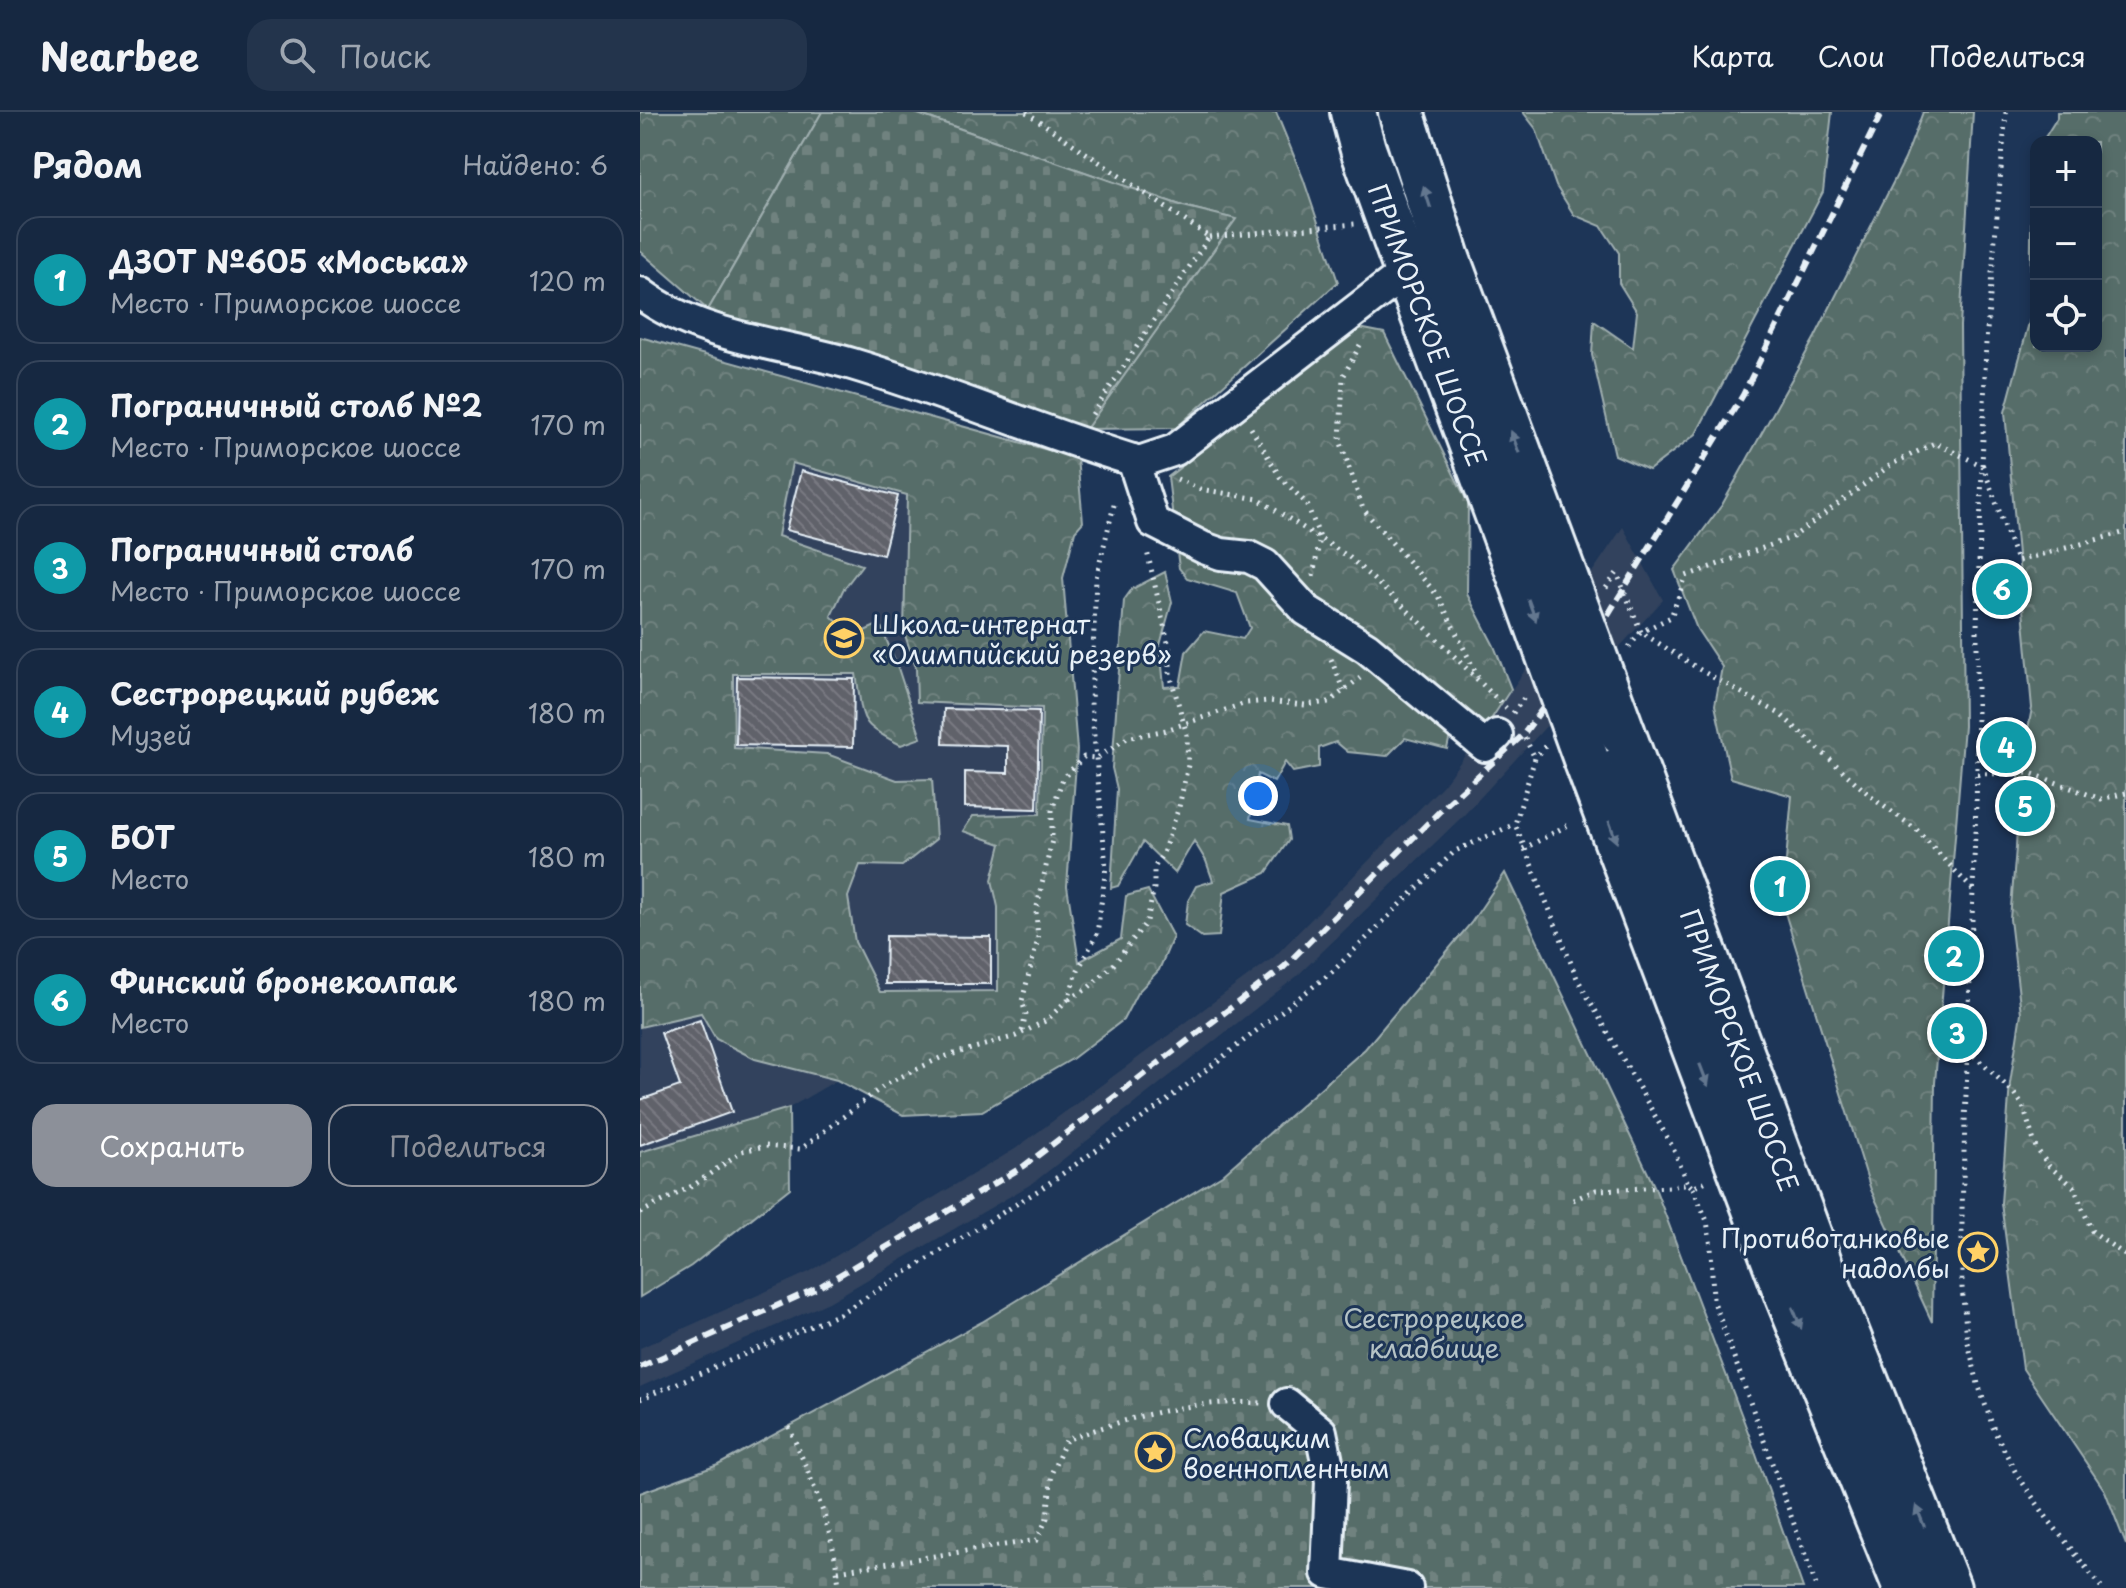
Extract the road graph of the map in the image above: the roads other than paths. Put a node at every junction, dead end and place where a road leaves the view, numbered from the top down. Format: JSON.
{"nodes":[{"id":1,"x":1353,"y":112,"type":"edge"},
{"id":2,"x":1401,"y":112,"type":"edge"},
{"id":3,"x":1407,"y":271,"type":"junction"},
{"id":4,"x":640,"y":293,"type":"edge"},
{"id":5,"x":1133,"y":460,"type":"junction"},
{"id":6,"x":1524,"y":526,"type":"junction"},
{"id":7,"x":1497,"y":735,"type":"dead end"},
{"id":8,"x":1287,"y":1404,"type":"road end"},
{"id":9,"x":1407,"y":1588,"type":"edge"},
{"id":10,"x":1906,"y":1588,"type":"edge"},
{"id":11,"x":1948,"y":1588,"type":"edge"}],
"edges":[{"from":1,"to":3,"type":"highway","name":"ПРИМОРСКОЕ ШОССЕ"},
{"from":6,"to":2,"type":"highway","name":"ПРИМОРСКОЕ ШОССЕ","one_way":true},
{"from":3,"to":5,"type":"street"},
{"from":3,"to":6,"type":"highway","name":"ПРИМОРСКОЕ ШОССЕ"},
{"from":4,"to":5,"type":"street"},
{"from":5,"to":7,"type":"street"},
{"from":6,"to":10,"type":"highway","name":"ПРИМОРСКОЕ ШОССЕ","one_way":true,"bridge":true},
{"from":11,"to":6,"type":"highway","name":"ПРИМОРСКОЕ ШОССЕ","one_way":true,"bridge":true},
{"from":8,"to":9,"type":"street"}]}
